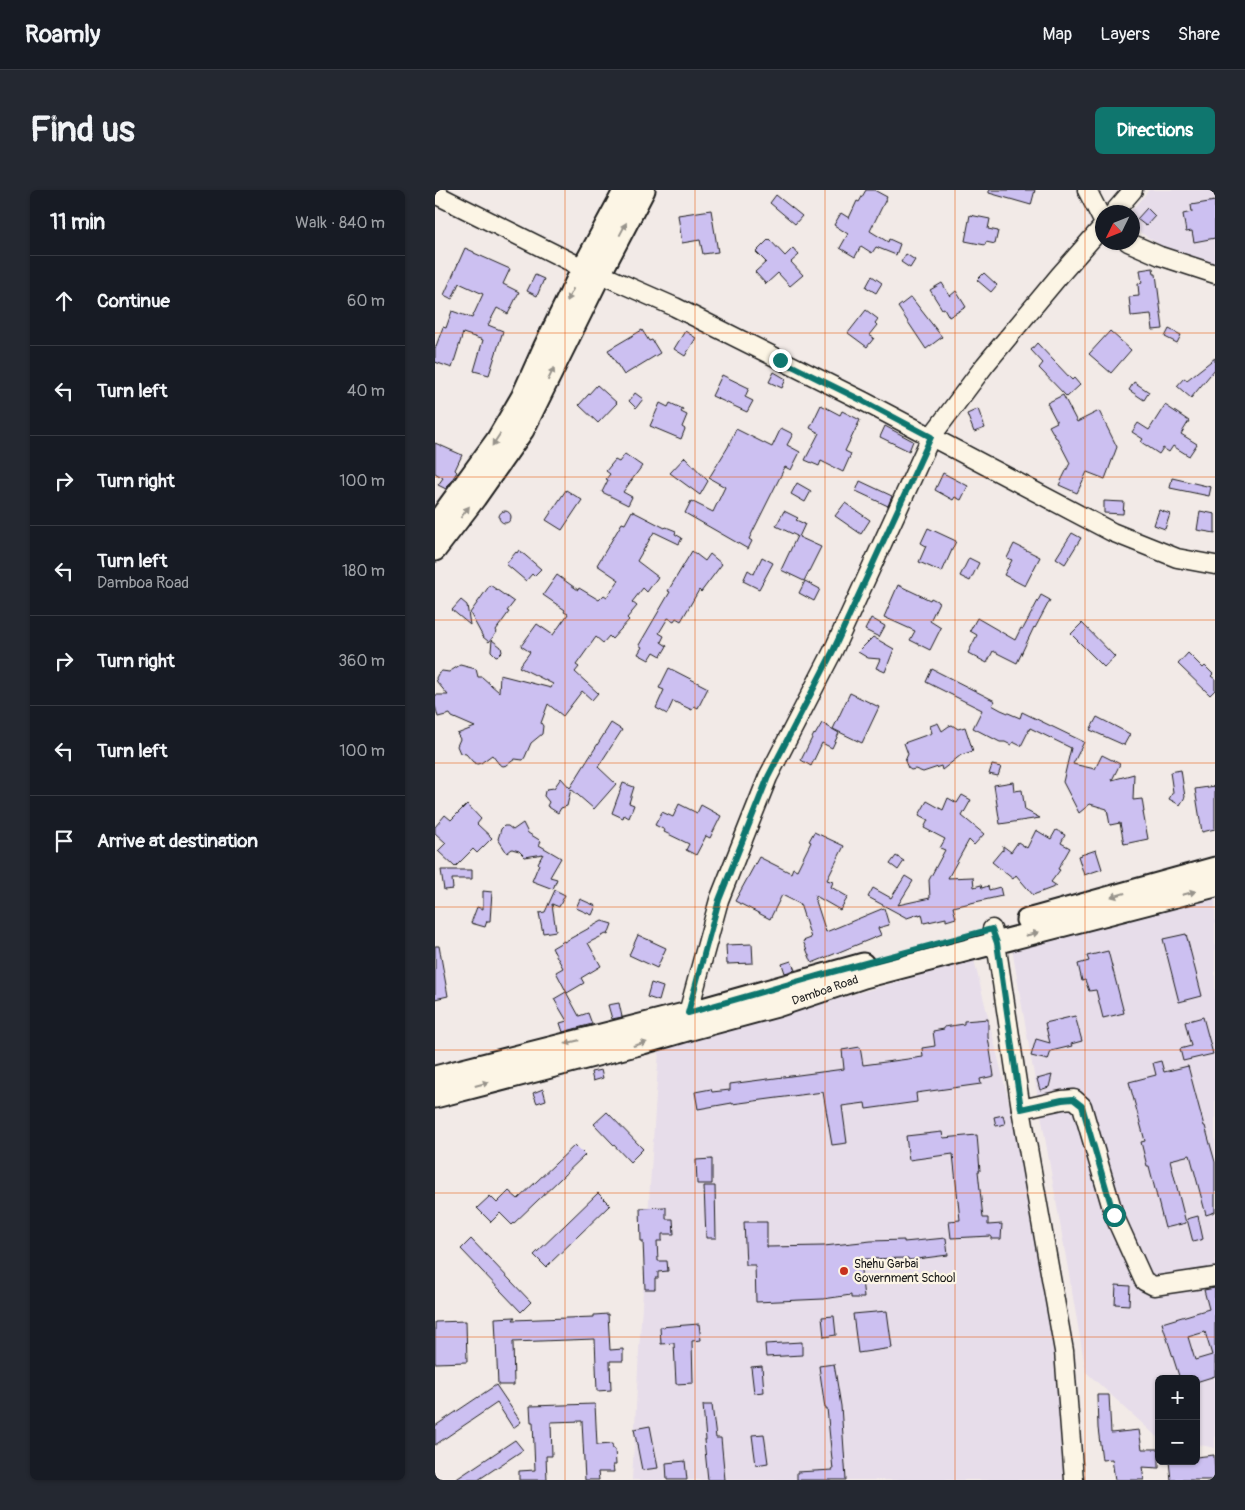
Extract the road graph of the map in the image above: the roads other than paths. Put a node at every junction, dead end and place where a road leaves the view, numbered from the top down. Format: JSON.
{"nodes":[{"id":1,"x":625,"y":190,"type":"edge"},
{"id":2,"x":644,"y":190,"type":"edge"},
{"id":3,"x":1087,"y":190,"type":"edge"},
{"id":4,"x":1133,"y":190,"type":"edge"},
{"id":5,"x":435,"y":194,"type":"edge"},
{"id":6,"x":1120,"y":205,"type":"edge"},
{"id":7,"x":1095,"y":206,"type":"edge"},
{"id":8,"x":1095,"y":235,"type":"edge"},
{"id":9,"x":1140,"y":247,"type":"edge"},
{"id":10,"x":592,"y":271,"type":"junction"},
{"id":11,"x":1215,"y":274,"type":"edge"},
{"id":12,"x":931,"y":437,"type":"junction"},
{"id":13,"x":435,"y":525,"type":"edge"},
{"id":14,"x":435,"y":550,"type":"edge"},
{"id":15,"x":1215,"y":565,"type":"edge"},
{"id":16,"x":1215,"y":868,"type":"edge"},
{"id":17,"x":1215,"y":886,"type":"edge"},
{"id":18,"x":994,"y":936,"type":"junction"},
{"id":19,"x":689,"y":1021,"type":"junction"},
{"id":20,"x":435,"y":1077,"type":"edge"},
{"id":21,"x":435,"y":1097,"type":"edge"},
{"id":22,"x":1021,"y":1109,"type":"junction"},
{"id":23,"x":1215,"y":1277,"type":"edge"},
{"id":24,"x":1074,"y":1480,"type":"edge"}],
"edges":[{"from":1,"to":10,"type":"main road"},
{"from":10,"to":2,"type":"main road","one_way":true},
{"from":3,"to":7,"type":"street"},
{"from":4,"to":6,"type":"street"},
{"from":5,"to":10,"type":"street"},
{"from":8,"to":12,"type":"street"},
{"from":9,"to":11,"type":"street"},
{"from":10,"to":12,"type":"street"},
{"from":10,"to":13,"type":"main road","one_way":true},
{"from":14,"to":10,"type":"main road","one_way":true},
{"from":12,"to":15,"type":"street"},
{"from":12,"to":19,"type":"street"},
{"from":16,"to":18,"type":"main road","name":"Damboa Road","one_way":true},
{"from":18,"to":17,"type":"main road","name":"Damboa Road","one_way":true},
{"from":18,"to":19,"type":"main road","name":"Damboa Road"},
{"from":18,"to":22,"type":"street"},
{"from":19,"to":20,"type":"main road","name":"Damboa Road","one_way":true},
{"from":21,"to":19,"type":"main road","name":"Damboa Road","one_way":true},
{"from":22,"to":23,"type":"street"},
{"from":22,"to":24,"type":"street"}]}
